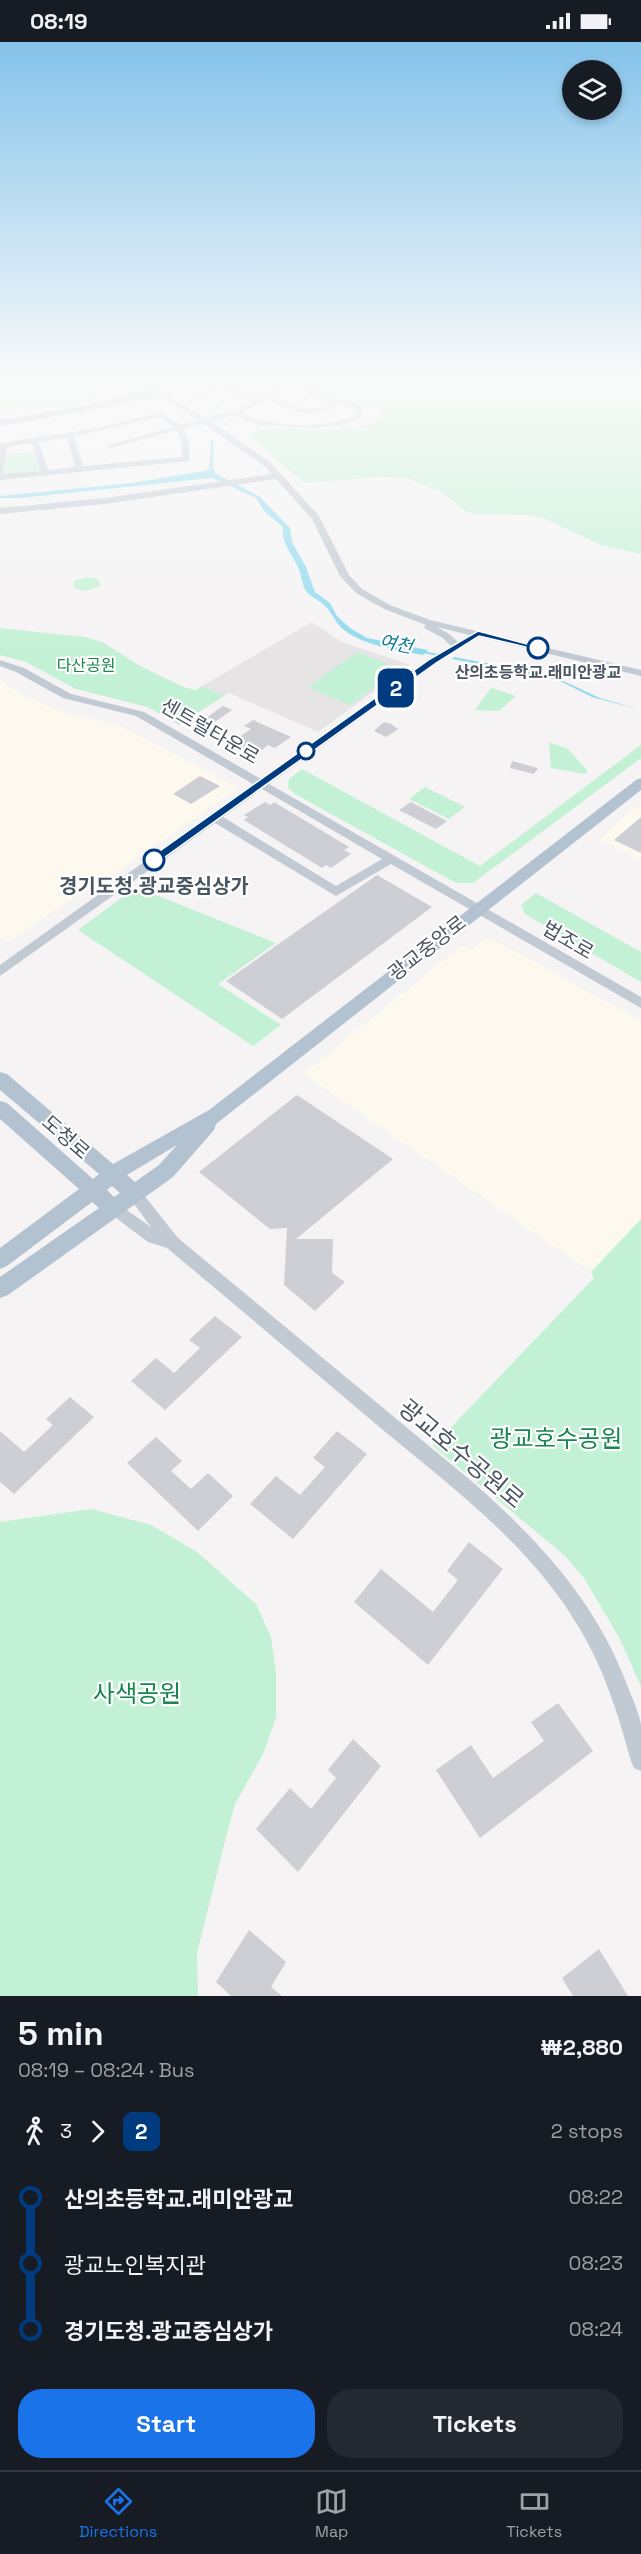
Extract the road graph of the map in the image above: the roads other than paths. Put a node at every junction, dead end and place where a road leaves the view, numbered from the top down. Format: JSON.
{"nodes":[{"id":1,"x":52,"y":473,"type":"edge"},
{"id":2,"x":275,"y":473,"type":"edge"},
{"id":3,"x":45,"y":474,"type":"joint"},
{"id":4,"x":0,"y":475,"type":"edge"},
{"id":5,"x":278,"y":476,"type":"junction"},
{"id":6,"x":0,"y":511,"type":"edge"},
{"id":7,"x":411,"y":617,"type":"junction"},
{"id":8,"x":478,"y":634,"type":"junction"},
{"id":9,"x":457,"y":647,"type":"junction"},
{"id":10,"x":0,"y":663,"type":"edge"},
{"id":11,"x":641,"y":673,"type":"edge"},
{"id":12,"x":261,"y":783,"type":"junction"},
{"id":13,"x":641,"y":784,"type":"edge"},
{"id":14,"x":214,"y":817,"type":"junction"},
{"id":15,"x":390,"y":859,"type":"junction"},
{"id":16,"x":477,"y":910,"type":"junction"},
{"id":17,"x":0,"y":971,"type":"edge"},
{"id":18,"x":641,"y":1004,"type":"edge"},
{"id":19,"x":0,"y":1079,"type":"edge"},
{"id":20,"x":0,"y":1108,"type":"edge"},
{"id":21,"x":216,"y":1115,"type":"junction"},
{"id":22,"x":111,"y":1175,"type":"junction"},
{"id":23,"x":92,"y":1189,"type":"junction"},
{"id":24,"x":134,"y":1193,"type":"junction"},
{"id":25,"x":113,"y":1208,"type":"junction"},
{"id":26,"x":172,"y":1242,"type":"junction"},
{"id":27,"x":0,"y":1260,"type":"edge"},
{"id":28,"x":0,"y":1289,"type":"edge"},
{"id":29,"x":641,"y":1761,"type":"edge"}],
"edges":[{"from":1,"to":3,"type":"street"},
{"from":2,"to":5,"type":"street"},
{"from":3,"to":4,"type":"street"},
{"from":5,"to":6,"type":"street"},
{"from":5,"to":7,"type":"street"},
{"from":7,"to":8,"type":"street"},
{"from":7,"to":9,"type":"street"},
{"from":8,"to":9,"type":"street"},
{"from":8,"to":11,"type":"street"},
{"from":9,"to":12,"type":"street"},
{"from":10,"to":12,"type":"street","name":"센트럴타운로"},
{"from":12,"to":14,"type":"street"},
{"from":12,"to":15,"type":"street","name":"센트럴타운로"},
{"from":13,"to":16,"type":"main road","name":"광교중앙로"},
{"from":14,"to":15,"type":"street"},
{"from":14,"to":17,"type":"street"},
{"from":15,"to":16,"type":"street","name":"센트럴타운로"},
{"from":16,"to":18,"type":"street","name":"법조로"},
{"from":16,"to":21,"type":"main road","name":"광교중앙로"},
{"from":19,"to":22,"type":"main road","name":"도청로"},
{"from":20,"to":23,"type":"main road"},
{"from":21,"to":22,"type":"main road","name":"광교중앙로"},
{"from":21,"to":24,"type":"main road","name":"광교중앙로"},
{"from":22,"to":23,"type":"main road","name":"광교중앙로"},
{"from":22,"to":24,"type":"main road","name":"도청로"},
{"from":23,"to":25,"type":"main road"},
{"from":23,"to":27,"type":"main road","name":"광교중앙로"},
{"from":24,"to":25,"type":"main road","name":"광교중앙로"},
{"from":24,"to":26,"type":"street","name":"광교호수공원로"},
{"from":25,"to":26,"type":"street","name":"광교호수공원로"},
{"from":25,"to":28,"type":"main road","name":"광교중앙로"},
{"from":26,"to":29,"type":"street","name":"광교호수공원로"}]}
